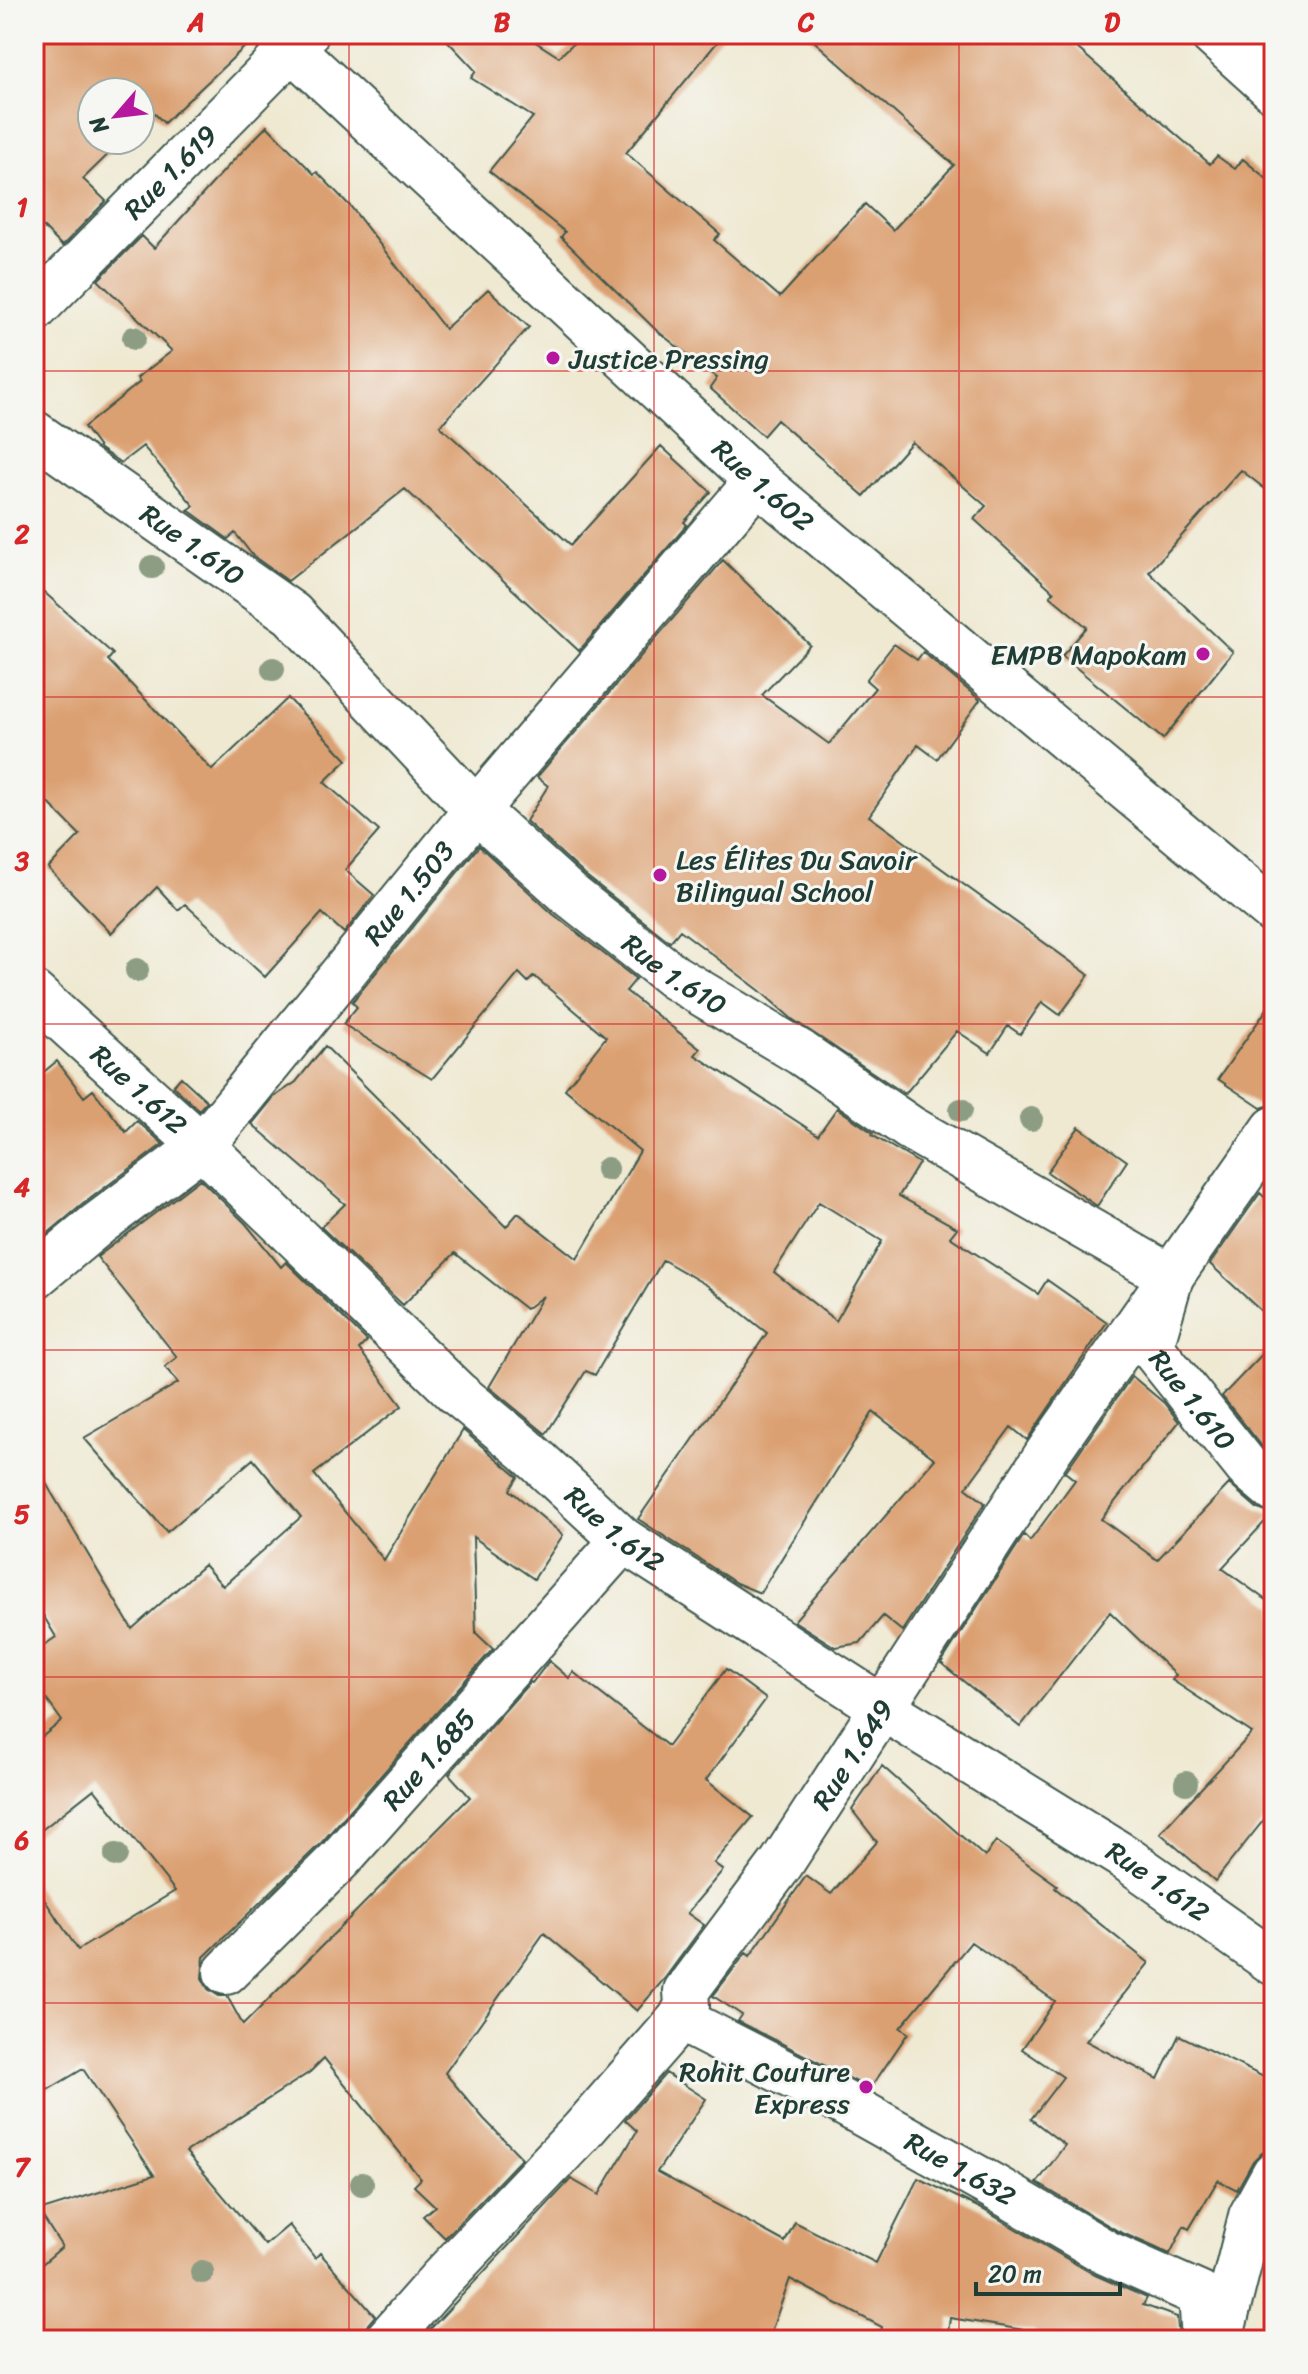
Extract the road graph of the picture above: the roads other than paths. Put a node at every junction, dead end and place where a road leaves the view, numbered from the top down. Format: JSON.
{"nodes":[{"id":1,"x":1212,"y":34,"type":"edge"},
{"id":2,"x":291,"y":39,"type":"edge"},
{"id":3,"x":1274,"y":90,"type":"edge"},
{"id":4,"x":34,"y":310,"type":"edge"},
{"id":5,"x":34,"y":433,"type":"edge"},
{"id":6,"x":757,"y":481,"type":"junction"},
{"id":7,"x":476,"y":810,"type":"junction"},
{"id":8,"x":1274,"y":912,"type":"edge"},
{"id":9,"x":34,"y":994,"type":"edge"},
{"id":10,"x":1274,"y":1129,"type":"edge"},
{"id":11,"x":202,"y":1146,"type":"junction"},
{"id":12,"x":34,"y":1277,"type":"edge"},
{"id":13,"x":1171,"y":1277,"type":"junction"},
{"id":14,"x":1274,"y":1490,"type":"edge"},
{"id":15,"x":623,"y":1540,"type":"junction"},
{"id":16,"x":883,"y":1708,"type":"junction"},
{"id":17,"x":1274,"y":1963,"type":"edge"},
{"id":18,"x":226,"y":1972,"type":"dead end"},
{"id":19,"x":680,"y":2019,"type":"junction"},
{"id":20,"x":1274,"y":2174,"type":"edge"},
{"id":21,"x":387,"y":2340,"type":"edge"},
{"id":22,"x":1204,"y":2340,"type":"edge"},
{"id":23,"x":1220,"y":2340,"type":"edge"}],
"edges":[{"from":1,"to":3,"type":"street"},
{"from":2,"to":4,"type":"street","name":"Rue 1.619"},
{"from":2,"to":6,"type":"street","name":"Rue 1.602"},
{"from":5,"to":7,"type":"street","name":"Rue 1.610"},
{"from":6,"to":7,"type":"street","name":"Rue 1.503"},
{"from":6,"to":8,"type":"street","name":"Rue 1.602"},
{"from":7,"to":11,"type":"street","name":"Rue 1.503"},
{"from":7,"to":13,"type":"street","name":"Rue 1.610"},
{"from":9,"to":11,"type":"street","name":"Rue 1.612"},
{"from":10,"to":13,"type":"street","name":"Rue 1.649"},
{"from":11,"to":12,"type":"street","name":"Rue 1.503"},
{"from":11,"to":15,"type":"street","name":"Rue 1.612"},
{"from":13,"to":14,"type":"street","name":"Rue 1.610"},
{"from":13,"to":16,"type":"street","name":"Rue 1.649"},
{"from":15,"to":16,"type":"street","name":"Rue 1.612"},
{"from":15,"to":18,"type":"street","name":"Rue 1.685"},
{"from":16,"to":17,"type":"street","name":"Rue 1.612"},
{"from":16,"to":19,"type":"street","name":"Rue 1.649"},
{"from":19,"to":21,"type":"street","name":"Rue 1.649"},
{"from":19,"to":22,"type":"street","name":"Rue 1.632"},
{"from":20,"to":23,"type":"street"}]}
